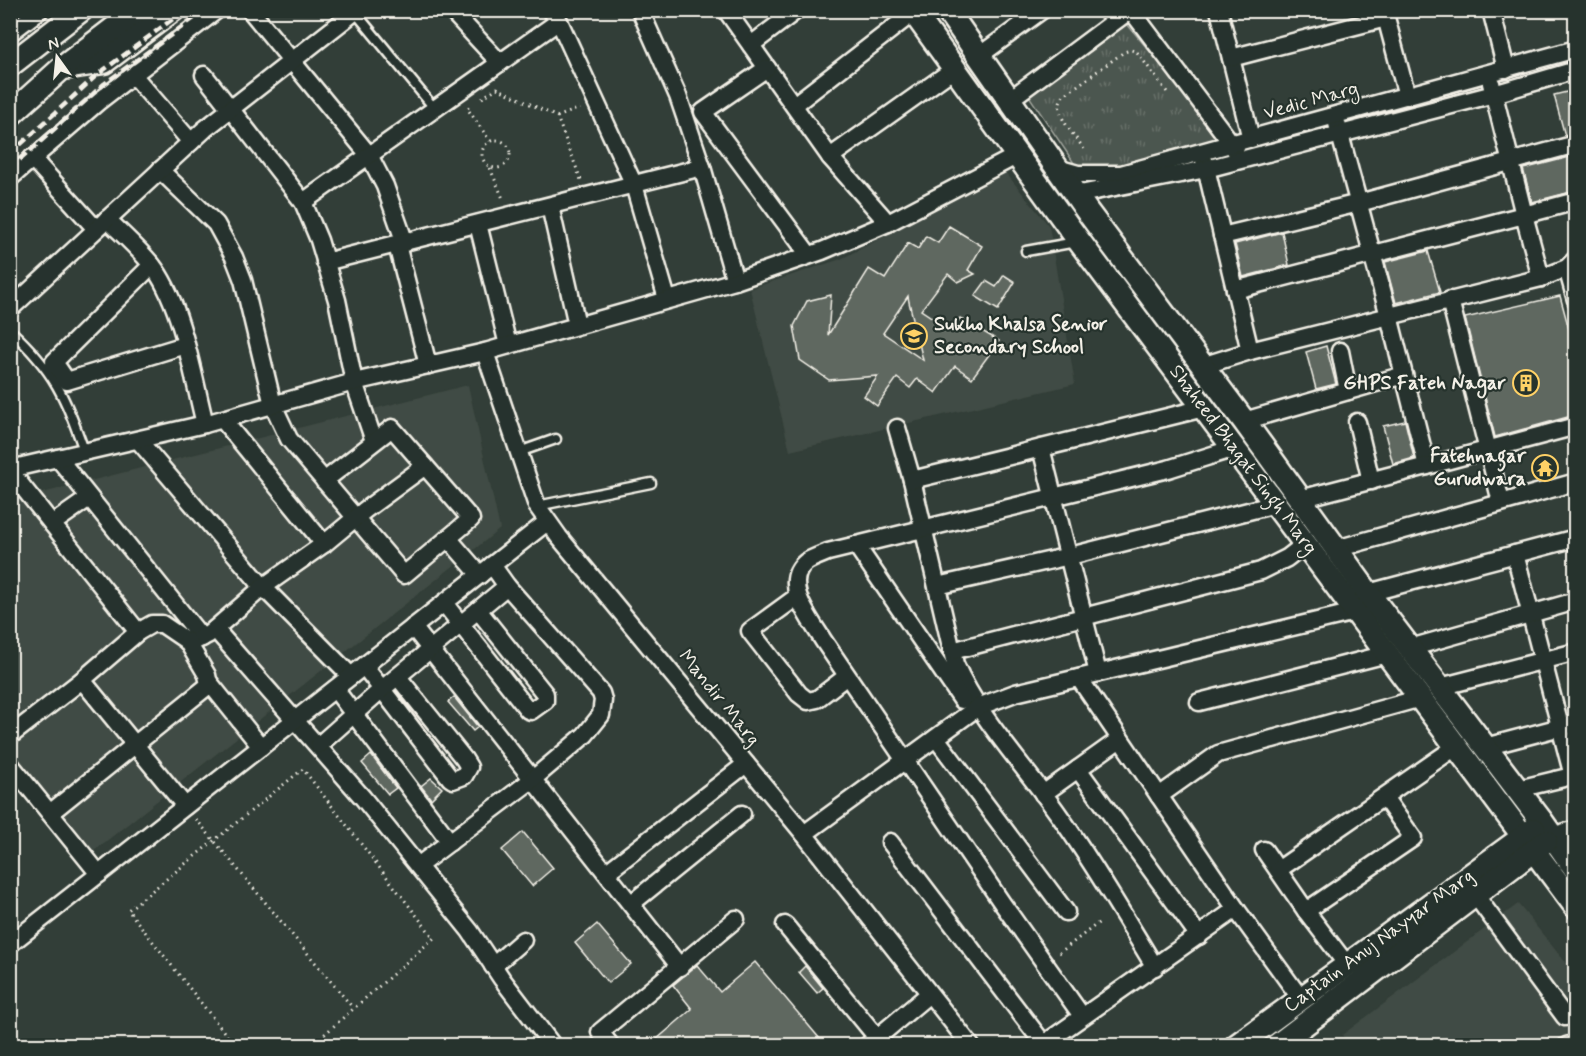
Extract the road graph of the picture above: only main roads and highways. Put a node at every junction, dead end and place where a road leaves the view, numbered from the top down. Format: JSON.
{"nodes":[{"id":1,"x":81,"y":10,"type":"edge"},
{"id":2,"x":138,"y":10,"type":"edge"},
{"id":3,"x":173,"y":10,"type":"edge"},
{"id":4,"x":947,"y":10,"type":"edge"},
{"id":5,"x":913,"y":11,"type":"edge"},
{"id":6,"x":10,"y":65,"type":"edge"},
{"id":7,"x":62,"y":68,"type":"junction"},
{"id":8,"x":10,"y":115,"type":"edge"},
{"id":9,"x":1430,"y":692,"type":"junction"},
{"id":10,"x":1547,"y":829,"type":"junction"},
{"id":11,"x":1529,"y":844,"type":"junction"},
{"id":12,"x":1575,"y":870,"type":"edge"},
{"id":13,"x":1575,"y":907,"type":"edge"},
{"id":14,"x":1236,"y":1046,"type":"edge"},
{"id":15,"x":1276,"y":1046,"type":"edge"}],
"edges":[{"from":1,"to":6,"type":"main road"},
{"from":2,"to":7,"type":"main road"},
{"from":3,"to":7,"type":"main road"},
{"from":4,"to":9,"type":"main road","name":"Shaheed Bhagat Singh Marg"},
{"from":5,"to":9,"type":"main road","name":"Shaheed Bhagat Singh Marg"},
{"from":7,"to":8,"type":"main road"},
{"from":9,"to":10,"type":"main road","name":"Shaheed Bhagat Singh Marg"},
{"from":9,"to":11,"type":"main road","name":"Shaheed Bhagat Singh Marg"},
{"from":10,"to":11,"type":"main road"},
{"from":10,"to":12,"type":"main road","name":"Shaheed Bhagat Singh Marg"},
{"from":11,"to":13,"type":"main road","name":"Shaheed Bhagat Singh Marg"},
{"from":11,"to":14,"type":"main road","name":"Captain Anuj Nayyar Marg"},
{"from":11,"to":15,"type":"main road","name":"Captain Anuj Nayyar Marg"}]}
